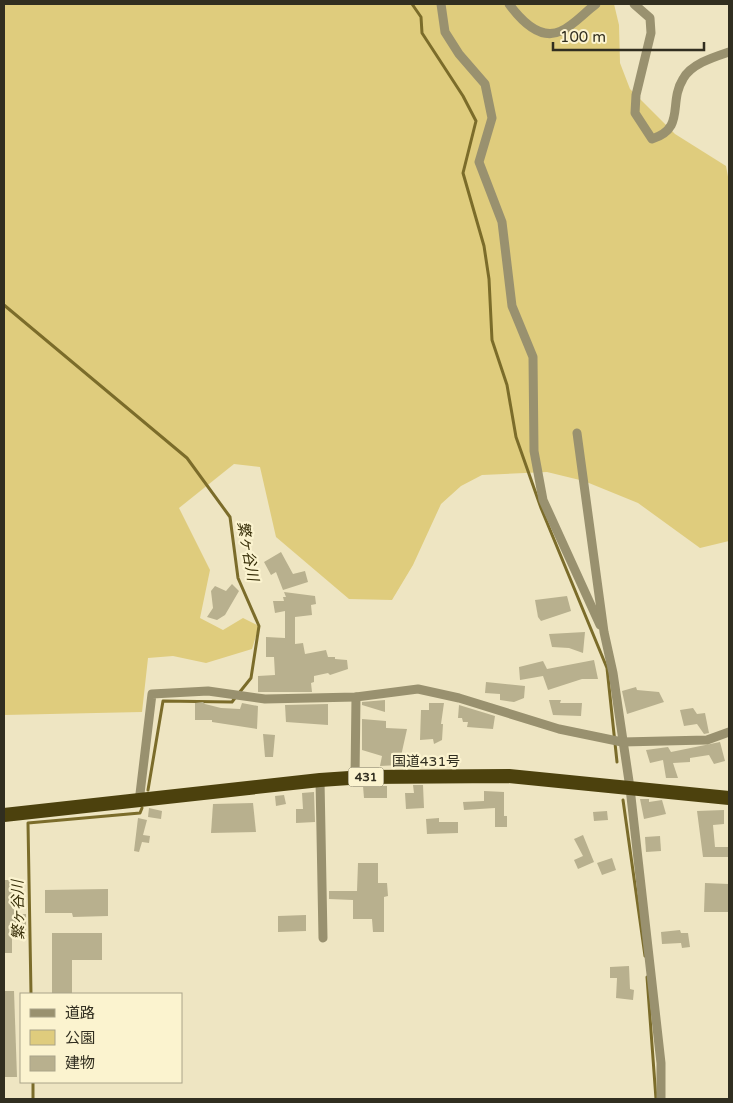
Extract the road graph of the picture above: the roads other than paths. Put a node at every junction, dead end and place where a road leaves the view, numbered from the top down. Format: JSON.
{"nodes":[{"id":1,"x":441,"y":4,"type":"edge"},
{"id":2,"x":509,"y":4,"type":"edge"},
{"id":3,"x":596,"y":4,"type":"edge"},
{"id":4,"x":634,"y":4,"type":"edge"},
{"id":5,"x":729,"y":52,"type":"edge"},
{"id":6,"x":577,"y":433,"type":"dead end"},
{"id":7,"x":604,"y":632,"type":"junction"},
{"id":8,"x":356,"y":697,"type":"junction"},
{"id":9,"x":729,"y":732,"type":"edge"},
{"id":10,"x":622,"y":742,"type":"junction"},
{"id":11,"x":355,"y":778,"type":"junction"},
{"id":12,"x":320,"y":780,"type":"junction"},
{"id":13,"x":630,"y":788,"type":"junction"},
{"id":14,"x":729,"y":798,"type":"edge"},
{"id":15,"x":139,"y":802,"type":"junction"},
{"id":16,"x":4,"y":815,"type":"edge"},
{"id":17,"x":323,"y":938,"type":"dead end"},
{"id":18,"x":661,"y":1099,"type":"edge"}],
"edges":[{"from":1,"to":7,"type":"street"},
{"from":2,"to":3,"type":"street"},
{"from":4,"to":5,"type":"street"},
{"from":6,"to":7,"type":"street"},
{"from":7,"to":10,"type":"street"},
{"from":8,"to":10,"type":"street"},
{"from":8,"to":11,"type":"street"},
{"from":8,"to":15,"type":"street"},
{"from":9,"to":10,"type":"street"},
{"from":10,"to":13,"type":"street"},
{"from":11,"to":12,"type":"highway","name":"国道431号","number":"431"},
{"from":11,"to":13,"type":"highway","name":"国道431号","number":"431"},
{"from":12,"to":15,"type":"highway","name":"国道431号","number":"431"},
{"from":12,"to":17,"type":"street"},
{"from":13,"to":14,"type":"highway","name":"国道431号","number":"431"},
{"from":13,"to":18,"type":"street"},
{"from":15,"to":16,"type":"highway","name":"国道431号","number":"431"}]}
